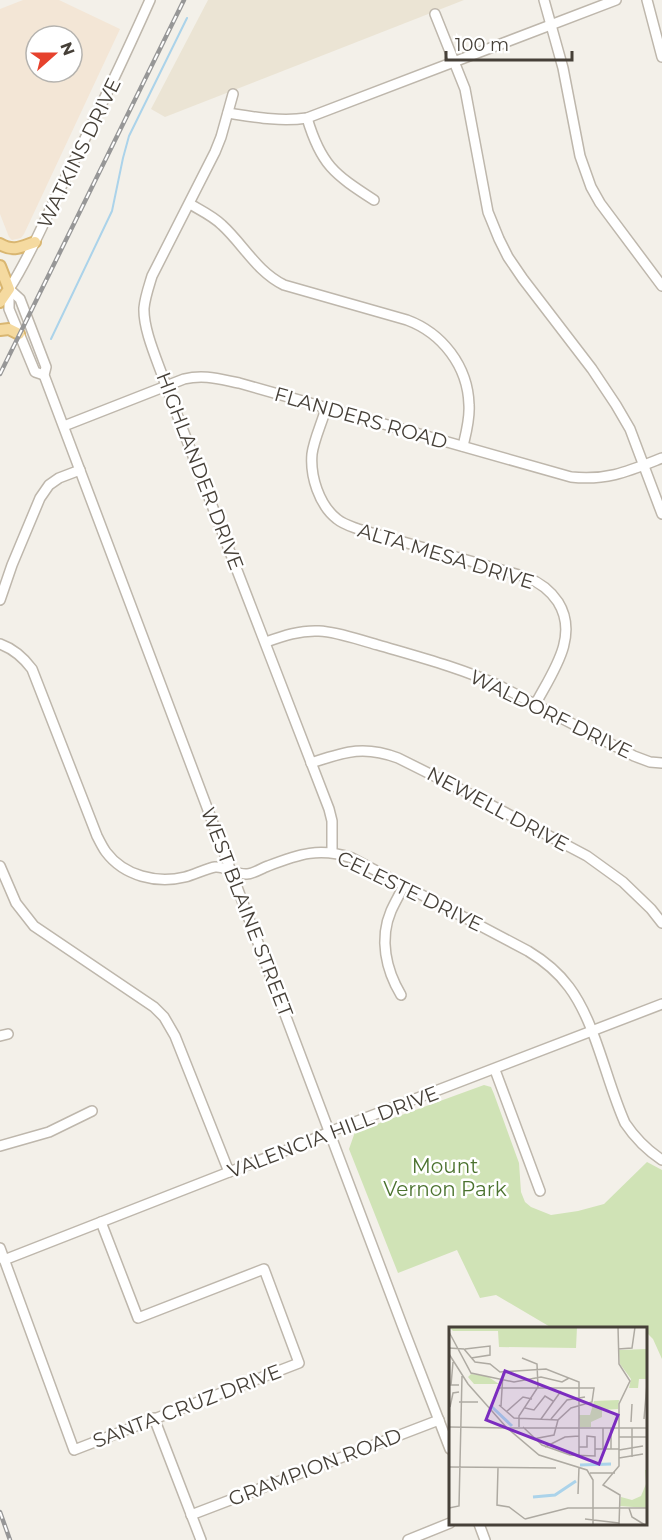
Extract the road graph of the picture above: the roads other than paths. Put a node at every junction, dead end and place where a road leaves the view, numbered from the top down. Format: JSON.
{"nodes":[{"id":1,"x":150,"y":0,"type":"edge"},
{"id":2,"x":544,"y":0,"type":"edge"},
{"id":3,"x":616,"y":0,"type":"edge"},
{"id":4,"x":647,"y":0,"type":"edge"},
{"id":5,"x":435,"y":14,"type":"dead end"},
{"id":6,"x":551,"y":25,"type":"junction"},
{"id":7,"x":662,"y":57,"type":"edge"},
{"id":8,"x":454,"y":62,"type":"junction"},
{"id":9,"x":233,"y":94,"type":"dead end"},
{"id":10,"x":228,"y":113,"type":"junction"},
{"id":11,"x":307,"y":118,"type":"junction"},
{"id":12,"x":375,"y":200,"type":"dead end"},
{"id":13,"x":190,"y":204,"type":"junction"},
{"id":14,"x":35,"y":242,"type":"junction"},
{"id":15,"x":0,"y":244,"type":"edge"},
{"id":16,"x":0,"y":266,"type":"edge"},
{"id":17,"x":662,"y":286,"type":"edge"},
{"id":18,"x":9,"y":289,"type":"junction"},
{"id":19,"x":0,"y":302,"type":"edge"},
{"id":20,"x":0,"y":330,"type":"edge"},
{"id":21,"x":19,"y":334,"type":"junction"},
{"id":22,"x":44,"y":375,"type":"junction"},
{"id":23,"x":166,"y":386,"type":"junction"},
{"id":24,"x":326,"y":408,"type":"junction"},
{"id":25,"x":64,"y":426,"type":"junction"},
{"id":26,"x":463,"y":446,"type":"junction"},
{"id":27,"x":662,"y":458,"type":"edge"},
{"id":28,"x":643,"y":465,"type":"junction"},
{"id":29,"x":81,"y":470,"type":"junction"},
{"id":30,"x":662,"y":514,"type":"edge"},
{"id":31,"x":0,"y":600,"type":"edge"},
{"id":32,"x":266,"y":642,"type":"junction"},
{"id":33,"x":0,"y":644,"type":"edge"},
{"id":34,"x":534,"y":705,"type":"junction"},
{"id":35,"x":311,"y":763,"type":"junction"},
{"id":36,"x":662,"y":763,"type":"edge"},
{"id":37,"x":332,"y":852,"type":"junction"},
{"id":38,"x":0,"y":866,"type":"edge"},
{"id":39,"x":231,"y":871,"type":"junction"},
{"id":40,"x":404,"y":885,"type":"junction"},
{"id":41,"x":662,"y":923,"type":"edge"},
{"id":42,"x":401,"y":995,"type":"dead end"},
{"id":43,"x":662,"y":1004,"type":"edge"},
{"id":44,"x":592,"y":1032,"type":"junction"},
{"id":45,"x":495,"y":1070,"type":"junction"},
{"id":46,"x":92,"y":1111,"type":"dead end"},
{"id":47,"x":329,"y":1132,"type":"junction"},
{"id":48,"x":0,"y":1146,"type":"edge"},
{"id":49,"x":662,"y":1160,"type":"edge"},
{"id":50,"x":229,"y":1172,"type":"junction"},
{"id":51,"x":540,"y":1191,"type":"dead end"},
{"id":52,"x":101,"y":1222,"type":"junction"},
{"id":53,"x":0,"y":1248,"type":"edge"},
{"id":54,"x":4,"y":1260,"type":"junction"},
{"id":55,"x":154,"y":1418,"type":"junction"},
{"id":56,"x":440,"y":1420,"type":"junction"},
{"id":57,"x":449,"y":1446,"type":"edge"},
{"id":58,"x":191,"y":1515,"type":"junction"},
{"id":59,"x":449,"y":1523,"type":"edge"},
{"id":60,"x":479,"y":1525,"type":"edge"},
{"id":61,"x":201,"y":1540,"type":"edge"},
{"id":62,"x":408,"y":1540,"type":"edge"},
{"id":63,"x":486,"y":1540,"type":"edge"}],
"edges":[{"from":1,"to":14,"type":"street","name":"WATKINS DRIVE"},
{"from":2,"to":6,"type":"street"},
{"from":3,"to":6,"type":"street"},
{"from":4,"to":7,"type":"street"},
{"from":5,"to":8,"type":"street"},
{"from":6,"to":8,"type":"street"},
{"from":6,"to":17,"type":"street"},
{"from":8,"to":11,"type":"street"},
{"from":8,"to":28,"type":"street"},
{"from":9,"to":10,"type":"street","name":"HIGHLANDER DRIVE"},
{"from":10,"to":11,"type":"street"},
{"from":10,"to":13,"type":"street","name":"HIGHLANDER DRIVE"},
{"from":11,"to":12,"type":"street"},
{"from":13,"to":23,"type":"street","name":"HIGHLANDER DRIVE"},
{"from":13,"to":26,"type":"street"},
{"from":14,"to":15,"type":"main road"},
{"from":14,"to":18,"type":"street","name":"WATKINS DRIVE"},
{"from":16,"to":18,"type":"main road","name":"WEST BLAINE STREET"},
{"from":18,"to":19,"type":"main road","name":"WATKINS DRIVE"},
{"from":18,"to":21,"type":"street","name":"WEST BLAINE STREET"},
{"from":18,"to":22,"type":"street","name":"WEST BLAINE STREET"},
{"from":20,"to":21,"type":"main road"},
{"from":21,"to":22,"type":"street","name":"WEST BLAINE STREET"},
{"from":22,"to":25,"type":"street","name":"WEST BLAINE STREET"},
{"from":23,"to":24,"type":"street","name":"FLANDERS ROAD"},
{"from":23,"to":25,"type":"street","name":"FLANDERS ROAD"},
{"from":23,"to":32,"type":"street","name":"HIGHLANDER DRIVE"},
{"from":24,"to":26,"type":"street","name":"FLANDERS ROAD"},
{"from":24,"to":34,"type":"street","name":"ALTA MESA DRIVE"},
{"from":25,"to":29,"type":"street","name":"WEST BLAINE STREET"},
{"from":26,"to":28,"type":"street","name":"FLANDERS ROAD"},
{"from":27,"to":28,"type":"street","name":"FLANDERS ROAD"},
{"from":28,"to":30,"type":"street"},
{"from":29,"to":31,"type":"street"},
{"from":29,"to":39,"type":"street","name":"WEST BLAINE STREET"},
{"from":32,"to":34,"type":"street","name":"WALDORF DRIVE"},
{"from":32,"to":35,"type":"street","name":"HIGHLANDER DRIVE"},
{"from":33,"to":39,"type":"street","name":"CELESTE DRIVE"},
{"from":34,"to":36,"type":"street","name":"WALDORF DRIVE"},
{"from":35,"to":37,"type":"street","name":"HIGHLANDER DRIVE"},
{"from":35,"to":41,"type":"street","name":"NEWELL DRIVE"},
{"from":37,"to":39,"type":"street","name":"CELESTE DRIVE"},
{"from":37,"to":40,"type":"street","name":"CELESTE DRIVE"},
{"from":38,"to":50,"type":"street"},
{"from":39,"to":47,"type":"street","name":"WEST BLAINE STREET"},
{"from":40,"to":42,"type":"street"},
{"from":40,"to":44,"type":"street","name":"CELESTE DRIVE"},
{"from":43,"to":44,"type":"street","name":"VALENCIA HILL DRIVE"},
{"from":44,"to":45,"type":"street","name":"VALENCIA HILL DRIVE"},
{"from":44,"to":49,"type":"street","name":"CELESTE DRIVE"},
{"from":45,"to":47,"type":"street","name":"VALENCIA HILL DRIVE"},
{"from":45,"to":51,"type":"street"},
{"from":46,"to":48,"type":"street"},
{"from":47,"to":50,"type":"street","name":"VALENCIA HILL DRIVE"},
{"from":47,"to":56,"type":"street","name":"WEST BLAINE STREET"},
{"from":50,"to":52,"type":"street","name":"VALENCIA HILL DRIVE"},
{"from":52,"to":54,"type":"street","name":"VALENCIA HILL DRIVE"},
{"from":52,"to":55,"type":"street","name":"SANTA CRUZ DRIVE"},
{"from":53,"to":54,"type":"street"},
{"from":54,"to":55,"type":"street","name":"SANTA CRUZ DRIVE"},
{"from":55,"to":58,"type":"street"},
{"from":56,"to":57,"type":"street","name":"WEST BLAINE STREET"},
{"from":56,"to":58,"type":"street","name":"GRAMPION ROAD"},
{"from":58,"to":61,"type":"street"},
{"from":59,"to":62,"type":"street"},
{"from":60,"to":63,"type":"street"}]}
